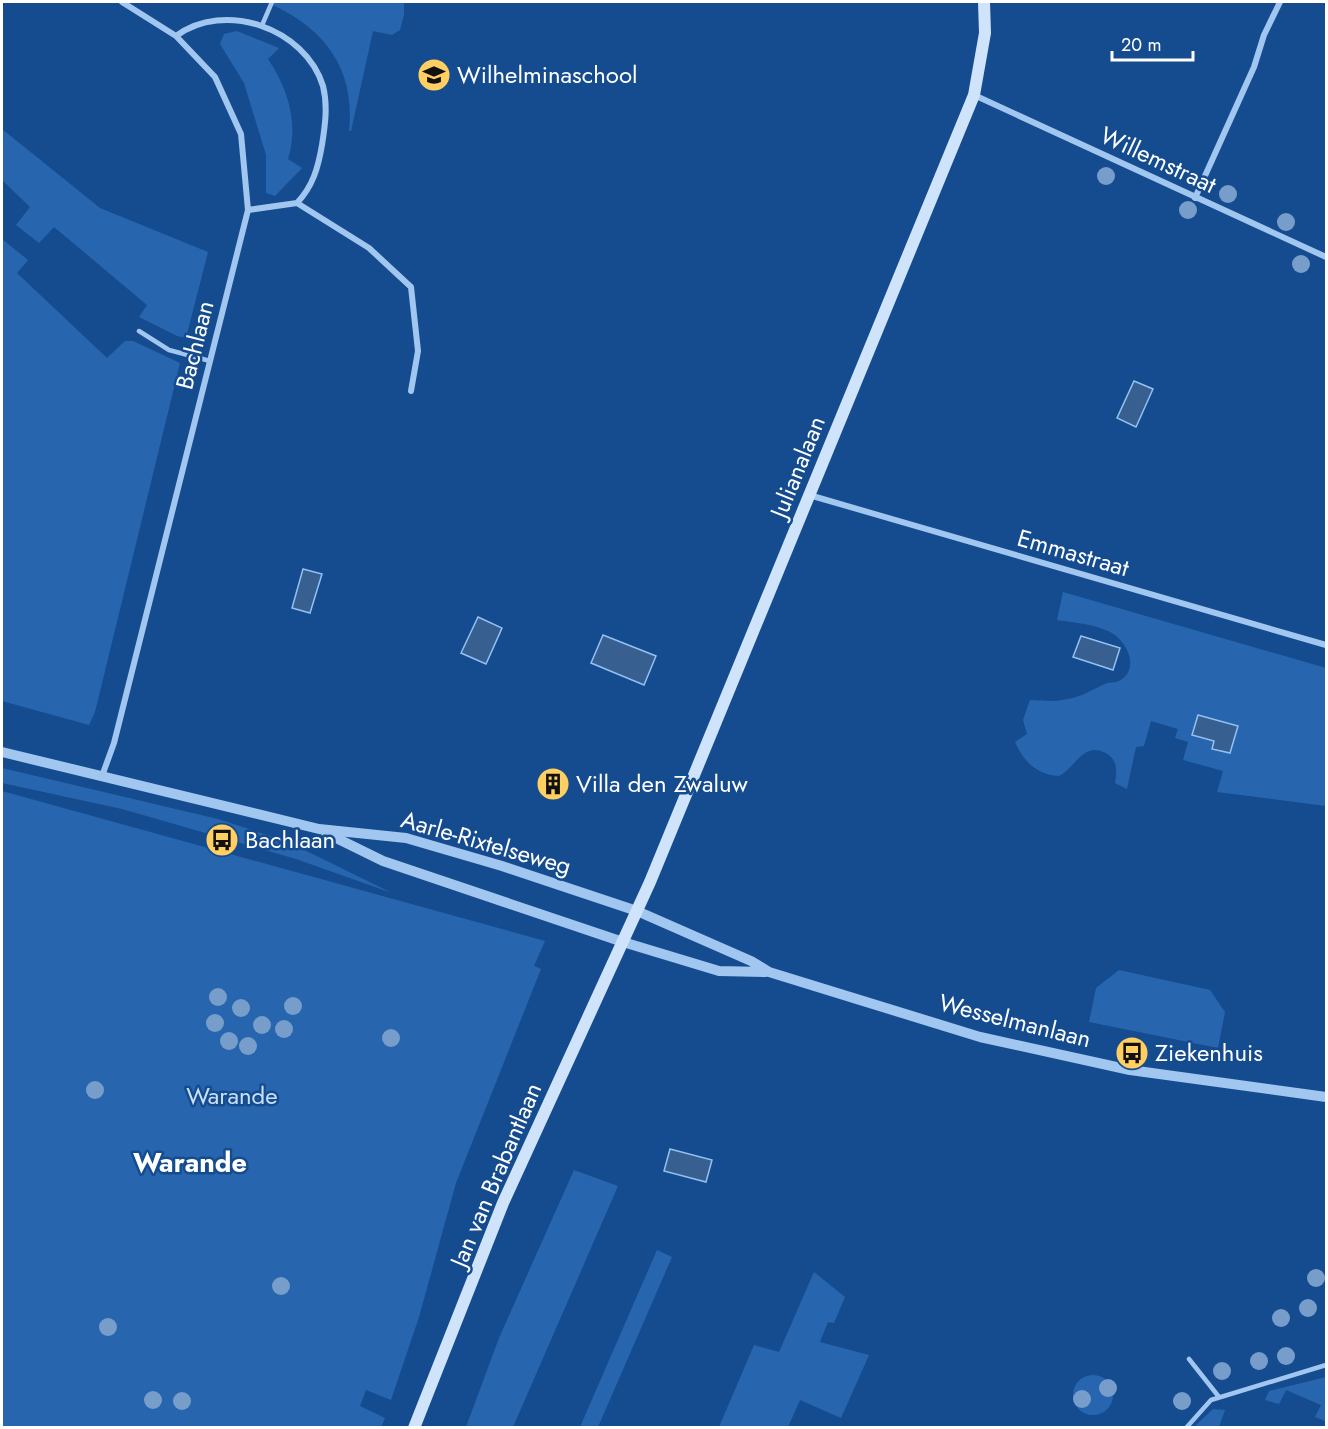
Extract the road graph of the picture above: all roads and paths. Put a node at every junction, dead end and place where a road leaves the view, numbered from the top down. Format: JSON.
{"nodes":[{"id":1,"x":122,"y":2,"type":"edge"},
{"id":2,"x":272,"y":2,"type":"edge"},
{"id":3,"x":984,"y":2,"type":"edge"},
{"id":4,"x":1280,"y":2,"type":"edge"},
{"id":5,"x":263,"y":23,"type":"junction"},
{"id":6,"x":176,"y":36,"type":"junction"},
{"id":7,"x":974,"y":95,"type":"junction"},
{"id":8,"x":1195,"y":198,"type":"junction"},
{"id":9,"x":297,"y":203,"type":"junction"},
{"id":10,"x":248,"y":210,"type":"junction"},
{"id":11,"x":1326,"y":257,"type":"edge"},
{"id":12,"x":139,"y":331,"type":"dead end"},
{"id":13,"x":210,"y":361,"type":"junction"},
{"id":14,"x":411,"y":391,"type":"dead end"},
{"id":15,"x":810,"y":495,"type":"junction"},
{"id":16,"x":1326,"y":645,"type":"edge"},
{"id":17,"x":2,"y":752,"type":"edge"},
{"id":18,"x":102,"y":776,"type":"junction"},
{"id":19,"x":320,"y":829,"type":"junction"},
{"id":20,"x":637,"y":911,"type":"junction"},
{"id":21,"x":623,"y":942,"type":"junction"},
{"id":22,"x":769,"y":972,"type":"junction"},
{"id":23,"x":1326,"y":1097,"type":"edge"},
{"id":24,"x":1189,"y":1359,"type":"dead end"},
{"id":25,"x":1326,"y":1365,"type":"edge"},
{"id":26,"x":1220,"y":1397,"type":"junction"},
{"id":27,"x":414,"y":1428,"type":"edge"},
{"id":28,"x":1186,"y":1428,"type":"edge"}],
"edges":[{"from":1,"to":6,"type":"street","name":"Bachlaan"},
{"from":2,"to":5,"type":"lane"},
{"from":3,"to":7,"type":"main road","name":"Julianalaan"},
{"from":4,"to":8,"type":"street"},
{"from":5,"to":6,"type":"street"},
{"from":5,"to":9,"type":"street"},
{"from":6,"to":10,"type":"street","name":"Bachlaan"},
{"from":7,"to":8,"type":"street","name":"Willemstraat"},
{"from":7,"to":15,"type":"main road","name":"Julianalaan"},
{"from":8,"to":11,"type":"street","name":"Willemstraat"},
{"from":9,"to":10,"type":"street"},
{"from":9,"to":14,"type":"street"},
{"from":10,"to":13,"type":"street","name":"Bachlaan"},
{"from":12,"to":13,"type":"lane"},
{"from":13,"to":18,"type":"street","name":"Bachlaan"},
{"from":15,"to":16,"type":"street","name":"Emmastraat"},
{"from":15,"to":20,"type":"main road","name":"Julianalaan"},
{"from":17,"to":18,"type":"street","name":"Aarle-Rixtelseweg"},
{"from":18,"to":19,"type":"street","name":"Aarle-Rixtelseweg"},
{"from":19,"to":20,"type":"street","name":"Aarle-Rixtelseweg"},
{"from":19,"to":21,"type":"street","name":"Aarle-Rixtelseweg"},
{"from":20,"to":21,"type":"main road","name":"Julianalaan"},
{"from":20,"to":22,"type":"street","name":"Wesselmanlaan"},
{"from":21,"to":22,"type":"street","name":"Wesselmanlaan"},
{"from":21,"to":27,"type":"main road","name":"Jan van Brabantlaan"},
{"from":22,"to":23,"type":"street","name":"Wesselmanlaan"},
{"from":24,"to":26,"type":"lane"},
{"from":25,"to":26,"type":"lane"},
{"from":26,"to":28,"type":"lane"}]}
